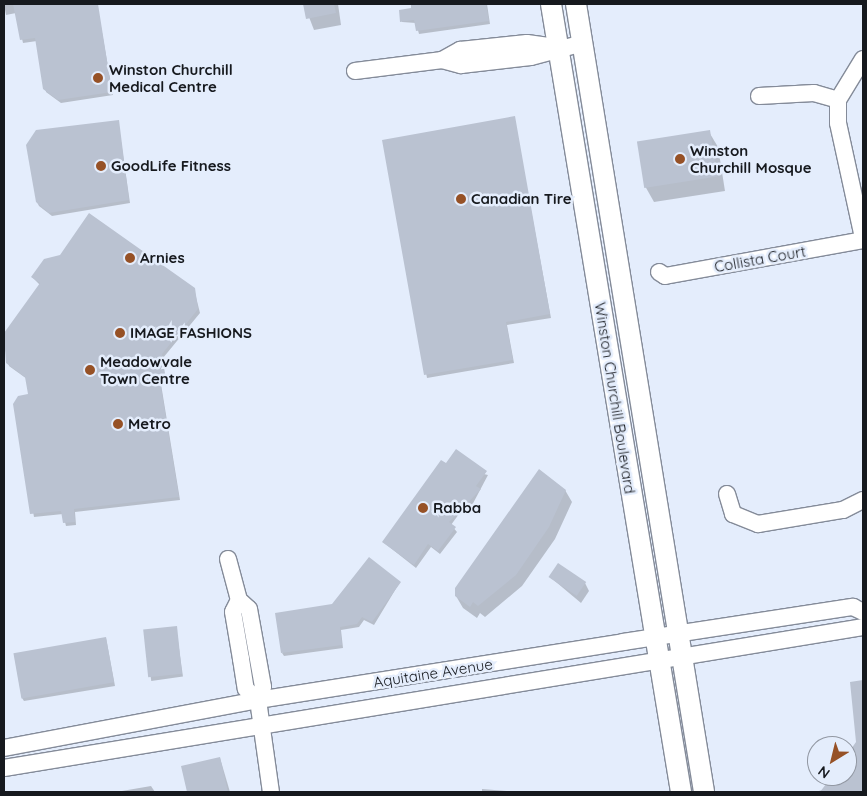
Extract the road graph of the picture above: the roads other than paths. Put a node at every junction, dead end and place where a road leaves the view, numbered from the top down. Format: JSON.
{"nodes":[{"id":1,"x":551,"y":4,"type":"edge"},
{"id":2,"x":576,"y":4,"type":"edge"},
{"id":3,"x":583,"y":43,"type":"junction"},
{"id":4,"x":558,"y":47,"type":"junction"},
{"id":5,"x":863,"y":59,"type":"edge"},
{"id":6,"x":355,"y":71,"type":"dead end"},
{"id":7,"x":759,"y":96,"type":"dead end"},
{"id":8,"x":838,"y":100,"type":"junction"},
{"id":9,"x":863,"y":239,"type":"edge"},
{"id":10,"x":659,"y":272,"type":"dead end"},
{"id":11,"x":727,"y":494,"type":"dead end"},
{"id":12,"x":863,"y":500,"type":"edge"},
{"id":13,"x":228,"y":559,"type":"dead end"},
{"id":14,"x":863,"y":612,"type":"edge"},
{"id":15,"x":863,"y":627,"type":"edge"},
{"id":16,"x":679,"y":634,"type":"junction"},
{"id":17,"x":655,"y":637,"type":"junction"},
{"id":18,"x":682,"y":657,"type":"junction"},
{"id":19,"x":658,"y":661,"type":"junction"},
{"id":20,"x":258,"y":700,"type":"junction"},
{"id":21,"x":262,"y":728,"type":"junction"},
{"id":22,"x":4,"y":748,"type":"edge"},
{"id":23,"x":4,"y":768,"type":"edge"},
{"id":24,"x":271,"y":792,"type":"edge"},
{"id":25,"x":680,"y":792,"type":"edge"},
{"id":26,"x":704,"y":792,"type":"edge"}],
"edges":[{"from":1,"to":4,"type":"main road","name":"Winston Churchill Boulevard"},
{"from":2,"to":3,"type":"main road","name":"Winston Churchill Boulevard"},
{"from":3,"to":4,"type":"street"},
{"from":3,"to":16,"type":"main road","name":"Winston Churchill Boulevard"},
{"from":4,"to":6,"type":"street"},
{"from":4,"to":17,"type":"main road","name":"Winston Churchill Boulevard"},
{"from":5,"to":8,"type":"street"},
{"from":7,"to":8,"type":"street"},
{"from":8,"to":9,"type":"street"},
{"from":9,"to":10,"type":"street","name":"Collista Court"},
{"from":11,"to":12,"type":"street"},
{"from":13,"to":20,"type":"street"},
{"from":14,"to":16,"type":"street","name":"Aquitaine Avenue"},
{"from":15,"to":18,"type":"street","name":"Aquitaine Avenue"},
{"from":16,"to":17,"type":"street","name":"Aquitaine Avenue"},
{"from":16,"to":18,"type":"main road","name":"Winston Churchill Boulevard"},
{"from":17,"to":19,"type":"main road","name":"Winston Churchill Boulevard"},
{"from":17,"to":20,"type":"street","name":"Aquitaine Avenue"},
{"from":18,"to":19,"type":"street","name":"Aquitaine Avenue"},
{"from":18,"to":26,"type":"main road","name":"Winston Churchill Boulevard"},
{"from":19,"to":21,"type":"street","name":"Aquitaine Avenue"},
{"from":19,"to":25,"type":"main road","name":"Winston Churchill Boulevard"},
{"from":20,"to":21,"type":"street"},
{"from":20,"to":22,"type":"street","name":"Aquitaine Avenue"},
{"from":21,"to":23,"type":"street","name":"Aquitaine Avenue"},
{"from":21,"to":24,"type":"street"}]}
